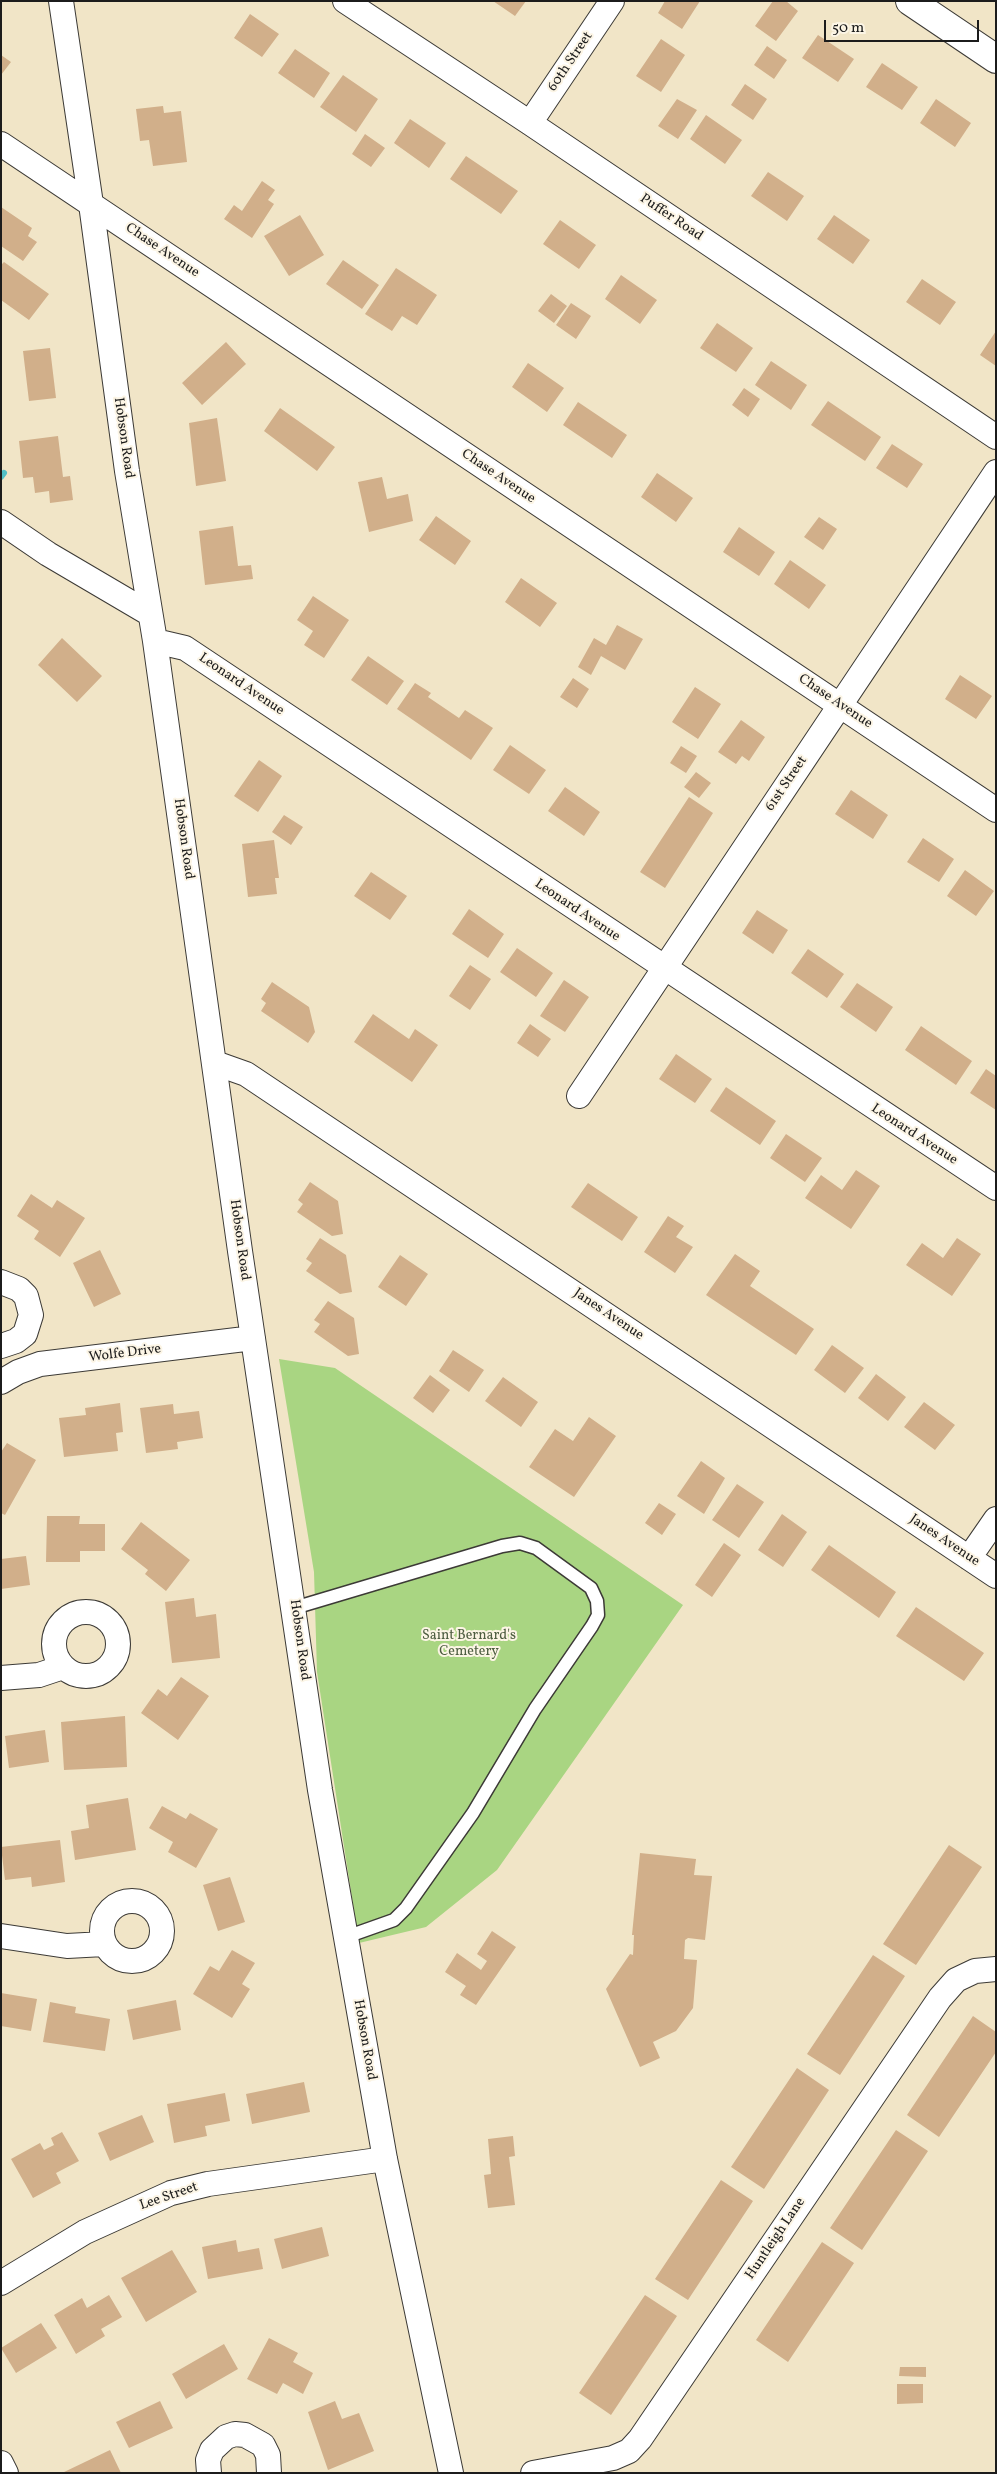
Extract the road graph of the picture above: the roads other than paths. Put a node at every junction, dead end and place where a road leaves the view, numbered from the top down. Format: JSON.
{"nodes":[{"id":1,"x":61,"y":1,"type":"edge"},
{"id":2,"x":344,"y":1,"type":"edge"},
{"id":3,"x":612,"y":1,"type":"edge"},
{"id":4,"x":910,"y":1,"type":"edge"},
{"id":5,"x":996,"y":59,"type":"edge"},
{"id":6,"x":530,"y":123,"type":"junction"},
{"id":7,"x":1,"y":144,"type":"edge"},
{"id":8,"x":92,"y":204,"type":"junction"},
{"id":9,"x":996,"y":437,"type":"edge"},
{"id":10,"x":996,"y":472,"type":"edge"},
{"id":11,"x":1,"y":522,"type":"edge"},
{"id":12,"x":150,"y":614,"type":"junction"},
{"id":13,"x":155,"y":641,"type":"junction"},
{"id":14,"x":839,"y":705,"type":"junction"},
{"id":15,"x":996,"y":810,"type":"edge"},
{"id":16,"x":664,"y":969,"type":"junction"},
{"id":17,"x":215,"y":1063,"type":"junction"},
{"id":18,"x":579,"y":1096,"type":"dead end"},
{"id":19,"x":996,"y":1188,"type":"edge"},
{"id":20,"x":1,"y":1282,"type":"edge"},
{"id":21,"x":253,"y":1338,"type":"junction"},
{"id":22,"x":6,"y":1345,"type":"edge"},
{"id":23,"x":10,"y":1377,"type":"edge"},
{"id":24,"x":996,"y":1519,"type":"edge"},
{"id":25,"x":969,"y":1558,"type":"junction"},
{"id":26,"x":996,"y":1576,"type":"edge"},
{"id":27,"x":294,"y":1608,"type":"junction"},
{"id":28,"x":63,"y":1667,"type":"dead end"},
{"id":29,"x":1,"y":1678,"type":"edge"},
{"id":30,"x":1,"y":1936,"type":"edge"},
{"id":31,"x":346,"y":1936,"type":"junction"},
{"id":32,"x":104,"y":1944,"type":"dead end"},
{"id":33,"x":996,"y":1969,"type":"edge"},
{"id":34,"x":385,"y":2160,"type":"junction"},
{"id":35,"x":1,"y":2283,"type":"edge"},
{"id":36,"x":1,"y":2463,"type":"edge"},
{"id":37,"x":6,"y":2473,"type":"edge"},
{"id":38,"x":209,"y":2473,"type":"edge"},
{"id":39,"x":269,"y":2473,"type":"edge"},
{"id":40,"x":451,"y":2473,"type":"edge"},
{"id":41,"x":533,"y":2473,"type":"edge"}],
"edges":[{"from":1,"to":8,"type":"street","name":"Hobson Road"},
{"from":2,"to":6,"type":"street","name":"Puffer Road"},
{"from":3,"to":6,"type":"street","name":"60th Street"},
{"from":4,"to":5,"type":"main road"},
{"from":6,"to":9,"type":"street","name":"Puffer Road"},
{"from":7,"to":8,"type":"street","name":"Chase Avenue"},
{"from":8,"to":12,"type":"street","name":"Hobson Road"},
{"from":8,"to":14,"type":"street","name":"Chase Avenue"},
{"from":10,"to":14,"type":"street","name":"61st Street"},
{"from":11,"to":12,"type":"street"},
{"from":12,"to":13,"type":"street","name":"Hobson Road"},
{"from":13,"to":16,"type":"street","name":"Leonard Avenue"},
{"from":13,"to":17,"type":"street","name":"Hobson Road"},
{"from":14,"to":15,"type":"street","name":"Chase Avenue"},
{"from":14,"to":16,"type":"street","name":"61st Street"},
{"from":16,"to":18,"type":"street","name":"61st Street"},
{"from":16,"to":19,"type":"street","name":"Leonard Avenue"},
{"from":17,"to":21,"type":"street","name":"Hobson Road"},
{"from":17,"to":25,"type":"street","name":"Janes Avenue"},
{"from":20,"to":22,"type":"street"},
{"from":21,"to":23,"type":"street","name":"Wolfe Drive"},
{"from":21,"to":27,"type":"street","name":"Hobson Road"},
{"from":22,"to":23,"type":"street"},
{"from":24,"to":25,"type":"street"},
{"from":25,"to":26,"type":"street","name":"Janes Avenue"},
{"from":27,"to":31,"type":"street","name":"Hobson Road"},
{"from":27,"to":31,"type":"lane"},
{"from":28,"to":29,"type":"street"},
{"from":30,"to":32,"type":"street"},
{"from":31,"to":34,"type":"street","name":"Hobson Road"},
{"from":33,"to":41,"type":"street","name":"Huntleigh Lane"},
{"from":34,"to":35,"type":"street","name":"Lee Street"},
{"from":34,"to":40,"type":"street","name":"Hobson Road"},
{"from":36,"to":37,"type":"street"},
{"from":38,"to":39,"type":"street"}]}
